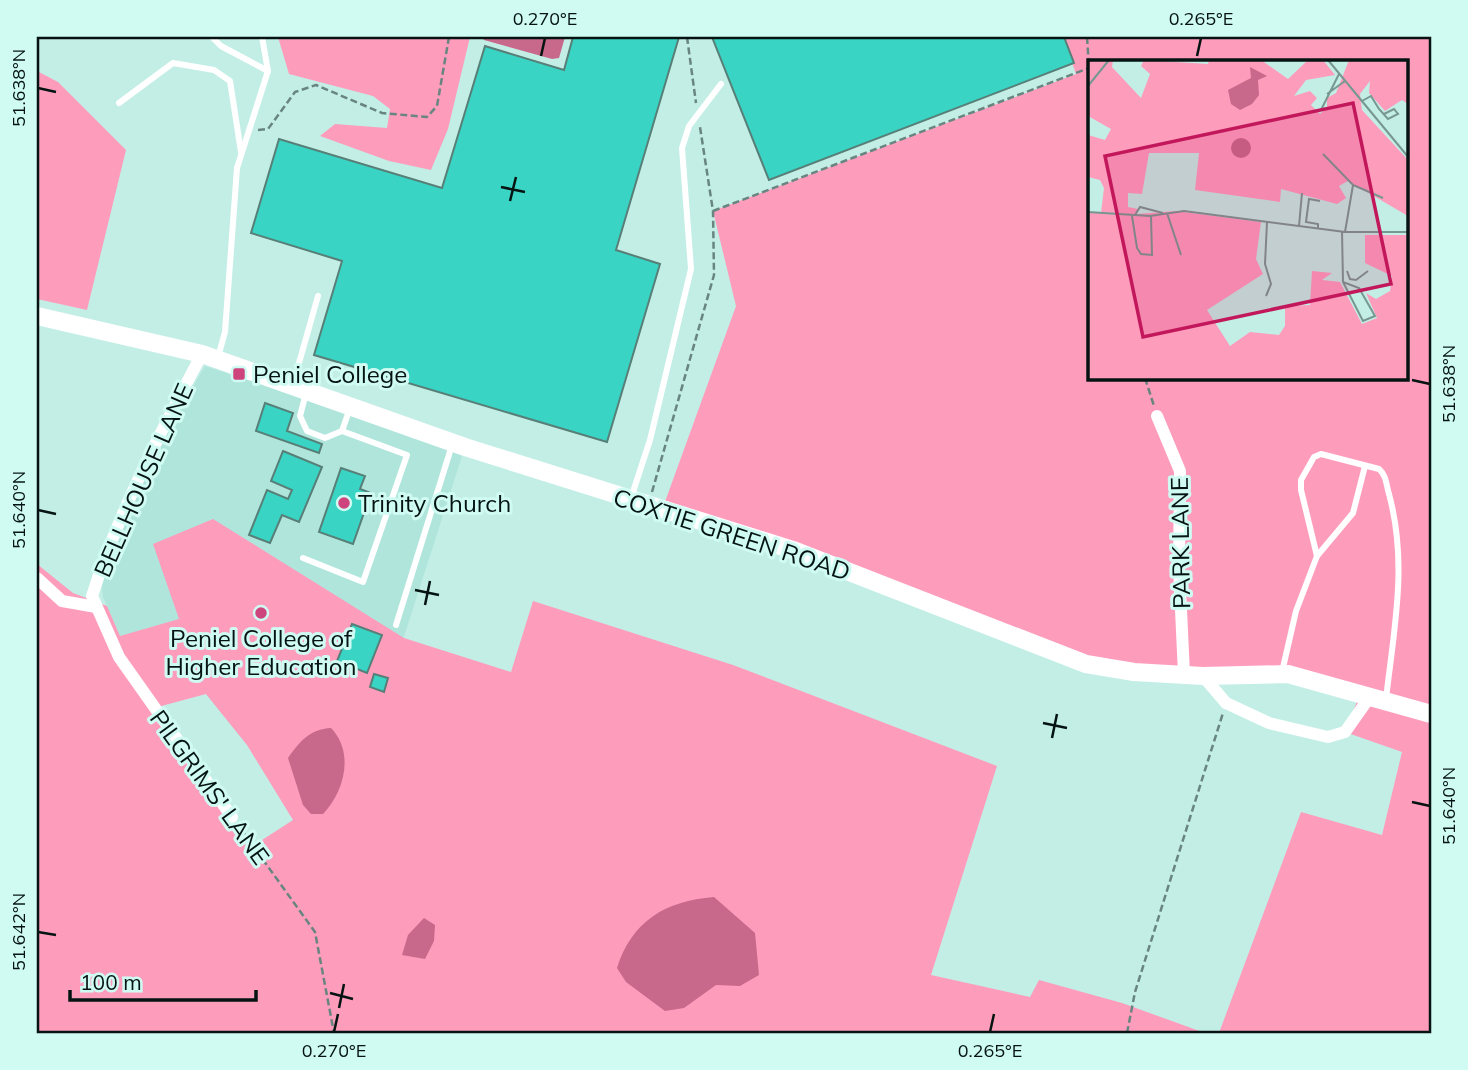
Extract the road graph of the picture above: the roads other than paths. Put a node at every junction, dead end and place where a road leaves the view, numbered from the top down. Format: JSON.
{"nodes":[{"id":1,"x":212,"y":37,"type":"edge"},
{"id":2,"x":262,"y":37,"type":"edge"},
{"id":3,"x":268,"y":71,"type":"junction"},
{"id":4,"x":721,"y":84,"type":"dead end"},
{"id":5,"x":119,"y":103,"type":"dead end"},
{"id":6,"x":241,"y":153,"type":"junction"},
{"id":7,"x":318,"y":296,"type":"dead end"},
{"id":8,"x":37,"y":316,"type":"edge"},
{"id":9,"x":210,"y":357,"type":"junction"},
{"id":10,"x":300,"y":388,"type":"junction"},
{"id":11,"x":350,"y":406,"type":"junction"},
{"id":12,"x":1157,"y":416,"type":"road end"},
{"id":13,"x":342,"y":431,"type":"junction"},
{"id":14,"x":453,"y":443,"type":"junction"},
{"id":15,"x":1365,"y":466,"type":"junction"},
{"id":16,"x":630,"y":500,"type":"junction"},
{"id":17,"x":1317,"y":556,"type":"junction"},
{"id":18,"x":303,"y":558,"type":"dead end"},
{"id":19,"x":37,"y":578,"type":"edge"},
{"id":20,"x":96,"y":607,"type":"junction"},
{"id":21,"x":396,"y":625,"type":"dead end"},
{"id":22,"x":1184,"y":674,"type":"junction"},
{"id":23,"x":1281,"y":674,"type":"junction"},
{"id":24,"x":1203,"y":676,"type":"junction"},
{"id":25,"x":1377,"y":699,"type":"junction"},
{"id":26,"x":1431,"y":714,"type":"edge"},
{"id":27,"x":232,"y":817,"type":"road end"}],
"edges":[{"from":1,"to":3,"type":"lane"},
{"from":2,"to":3,"type":"lane"},
{"from":3,"to":6,"type":"lane"},
{"from":4,"to":16,"type":"lane"},
{"from":5,"to":6,"type":"lane"},
{"from":6,"to":9,"type":"lane"},
{"from":7,"to":10,"type":"lane"},
{"from":8,"to":9,"type":"street","name":"COXTIE GREEN ROAD"},
{"from":9,"to":10,"type":"street","name":"COXTIE GREEN ROAD"},
{"from":9,"to":20,"type":"street","name":"BELLHOUSE LANE"},
{"from":10,"to":11,"type":"street","name":"COXTIE GREEN ROAD"},
{"from":10,"to":13,"type":"lane"},
{"from":11,"to":13,"type":"lane"},
{"from":11,"to":14,"type":"street","name":"COXTIE GREEN ROAD"},
{"from":12,"to":22,"type":"street","name":"PARK LANE"},
{"from":13,"to":18,"type":"lane"},
{"from":14,"to":16,"type":"street","name":"COXTIE GREEN ROAD"},
{"from":14,"to":21,"type":"lane"},
{"from":15,"to":17,"type":"lane"},
{"from":15,"to":17,"type":"lane"},
{"from":15,"to":25,"type":"lane"},
{"from":16,"to":22,"type":"street","name":"COXTIE GREEN ROAD"},
{"from":17,"to":23,"type":"lane"},
{"from":19,"to":20,"type":"street"},
{"from":20,"to":27,"type":"street","name":"PILGRIMS' LANE"},
{"from":22,"to":24,"type":"street","name":"COXTIE GREEN ROAD"},
{"from":23,"to":24,"type":"street","name":"COXTIE GREEN ROAD"},
{"from":23,"to":25,"type":"street","name":"COXTIE GREEN ROAD"},
{"from":24,"to":25,"type":"street"},
{"from":25,"to":26,"type":"street","name":"COXTIE GREEN ROAD"}]}
